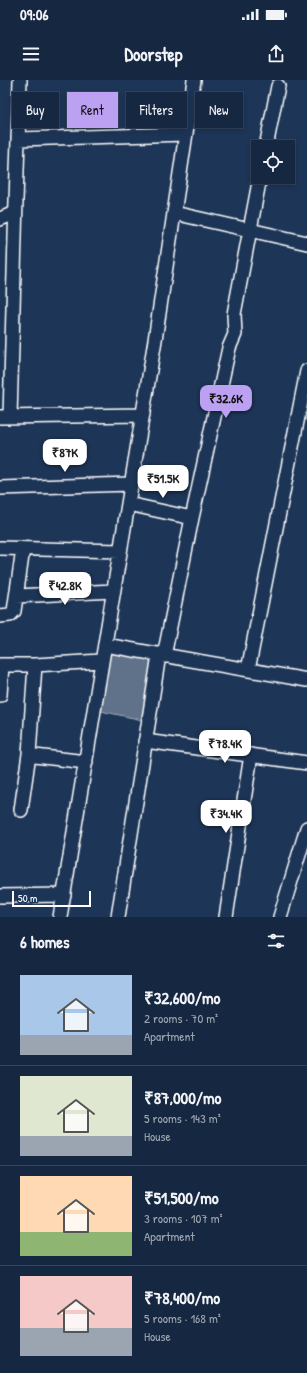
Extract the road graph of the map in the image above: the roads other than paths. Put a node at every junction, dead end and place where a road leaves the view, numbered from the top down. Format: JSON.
{"nodes":[{"id":1,"x":20,"y":80,"type":"edge"},
{"id":2,"x":194,"y":80,"type":"edge"},
{"id":3,"x":278,"y":86,"type":"dead end"},
{"id":4,"x":186,"y":134,"type":"junction"},
{"id":5,"x":18,"y":139,"type":"junction"},
{"id":6,"x":267,"y":140,"type":"edge"},
{"id":7,"x":259,"y":184,"type":"edge"},
{"id":8,"x":15,"y":213,"type":"junction"},
{"id":9,"x":174,"y":213,"type":"junction"},
{"id":10,"x":0,"y":219,"type":"edge"},
{"id":11,"x":250,"y":230,"type":"junction"},
{"id":12,"x":307,"y":243,"type":"edge"},
{"id":13,"x":307,"y":371,"type":"edge"},
{"id":14,"x":143,"y":415,"type":"junction"},
{"id":15,"x":5,"y":417,"type":"edge"},
{"id":16,"x":131,"y":484,"type":"junction"},
{"id":17,"x":0,"y":488,"type":"edge"},
{"id":18,"x":128,"y":504,"type":"junction"},
{"id":19,"x":192,"y":518,"type":"junction"},
{"id":20,"x":0,"y":548,"type":"edge"},
{"id":21,"x":23,"y":549,"type":"junction"},
{"id":22,"x":120,"y":551,"type":"junction"},
{"id":23,"x":113,"y":591,"type":"junction"},
{"id":24,"x":17,"y":596,"type":"junction"},
{"id":25,"x":0,"y":616,"type":"edge"},
{"id":26,"x":105,"y":646,"type":"junction"},
{"id":27,"x":161,"y":656,"type":"junction"},
{"id":28,"x":101,"y":661,"type":"junction"},
{"id":29,"x":1,"y":665,"type":"edge"},
{"id":30,"x":34,"y":665,"type":"junction"},
{"id":31,"x":248,"y":670,"type":"junction"},
{"id":32,"x":307,"y":680,"type":"edge"},
{"id":33,"x":0,"y":695,"type":"edge"},
{"id":34,"x":146,"y":741,"type":"junction"},
{"id":35,"x":29,"y":754,"type":"junction"},
{"id":36,"x":251,"y":755,"type":"junction"},
{"id":37,"x":86,"y":762,"type":"junction"},
{"id":38,"x":307,"y":763,"type":"edge"},
{"id":39,"x":21,"y":810,"type":"dead end"},
{"id":40,"x":307,"y":828,"type":"edge"},
{"id":41,"x":64,"y":895,"type":"junction"},
{"id":42,"x":0,"y":896,"type":"edge"},
{"id":43,"x":60,"y":917,"type":"edge"},
{"id":44,"x":118,"y":917,"type":"edge"},
{"id":45,"x":226,"y":917,"type":"edge"},
{"id":46,"x":280,"y":917,"type":"edge"}],
"edges":[{"from":1,"to":5,"type":"street"},
{"from":2,"to":4,"type":"street"},
{"from":3,"to":6,"type":"street"},
{"from":4,"to":5,"type":"street"},
{"from":4,"to":9,"type":"street"},
{"from":5,"to":8,"type":"street"},
{"from":7,"to":11,"type":"street"},
{"from":8,"to":10,"type":"street"},
{"from":8,"to":15,"type":"street"},
{"from":9,"to":11,"type":"street"},
{"from":9,"to":14,"type":"street"},
{"from":11,"to":12,"type":"street"},
{"from":11,"to":19,"type":"street"},
{"from":13,"to":31,"type":"street"},
{"from":14,"to":15,"type":"street"},
{"from":14,"to":16,"type":"street"},
{"from":16,"to":17,"type":"street"},
{"from":16,"to":18,"type":"street"},
{"from":18,"to":19,"type":"street"},
{"from":18,"to":22,"type":"street"},
{"from":19,"to":27,"type":"street"},
{"from":20,"to":21,"type":"street"},
{"from":21,"to":22,"type":"street"},
{"from":21,"to":24,"type":"street"},
{"from":22,"to":23,"type":"street"},
{"from":23,"to":24,"type":"street"},
{"from":23,"to":26,"type":"street"},
{"from":24,"to":25,"type":"street"},
{"from":26,"to":27,"type":"street"},
{"from":26,"to":28,"type":"street"},
{"from":27,"to":31,"type":"street"},
{"from":27,"to":34,"type":"street"},
{"from":28,"to":30,"type":"street"},
{"from":28,"to":37,"type":"street"},
{"from":29,"to":30,"type":"street"},
{"from":29,"to":33,"type":"street"},
{"from":30,"to":35,"type":"street"},
{"from":31,"to":32,"type":"street"},
{"from":34,"to":36,"type":"street"},
{"from":34,"to":44,"type":"street"},
{"from":35,"to":37,"type":"street"},
{"from":35,"to":39,"type":"street"},
{"from":36,"to":38,"type":"street"},
{"from":36,"to":45,"type":"street"},
{"from":37,"to":41,"type":"street"},
{"from":40,"to":46,"type":"street"},
{"from":41,"to":42,"type":"street"},
{"from":41,"to":43,"type":"street"}]}
